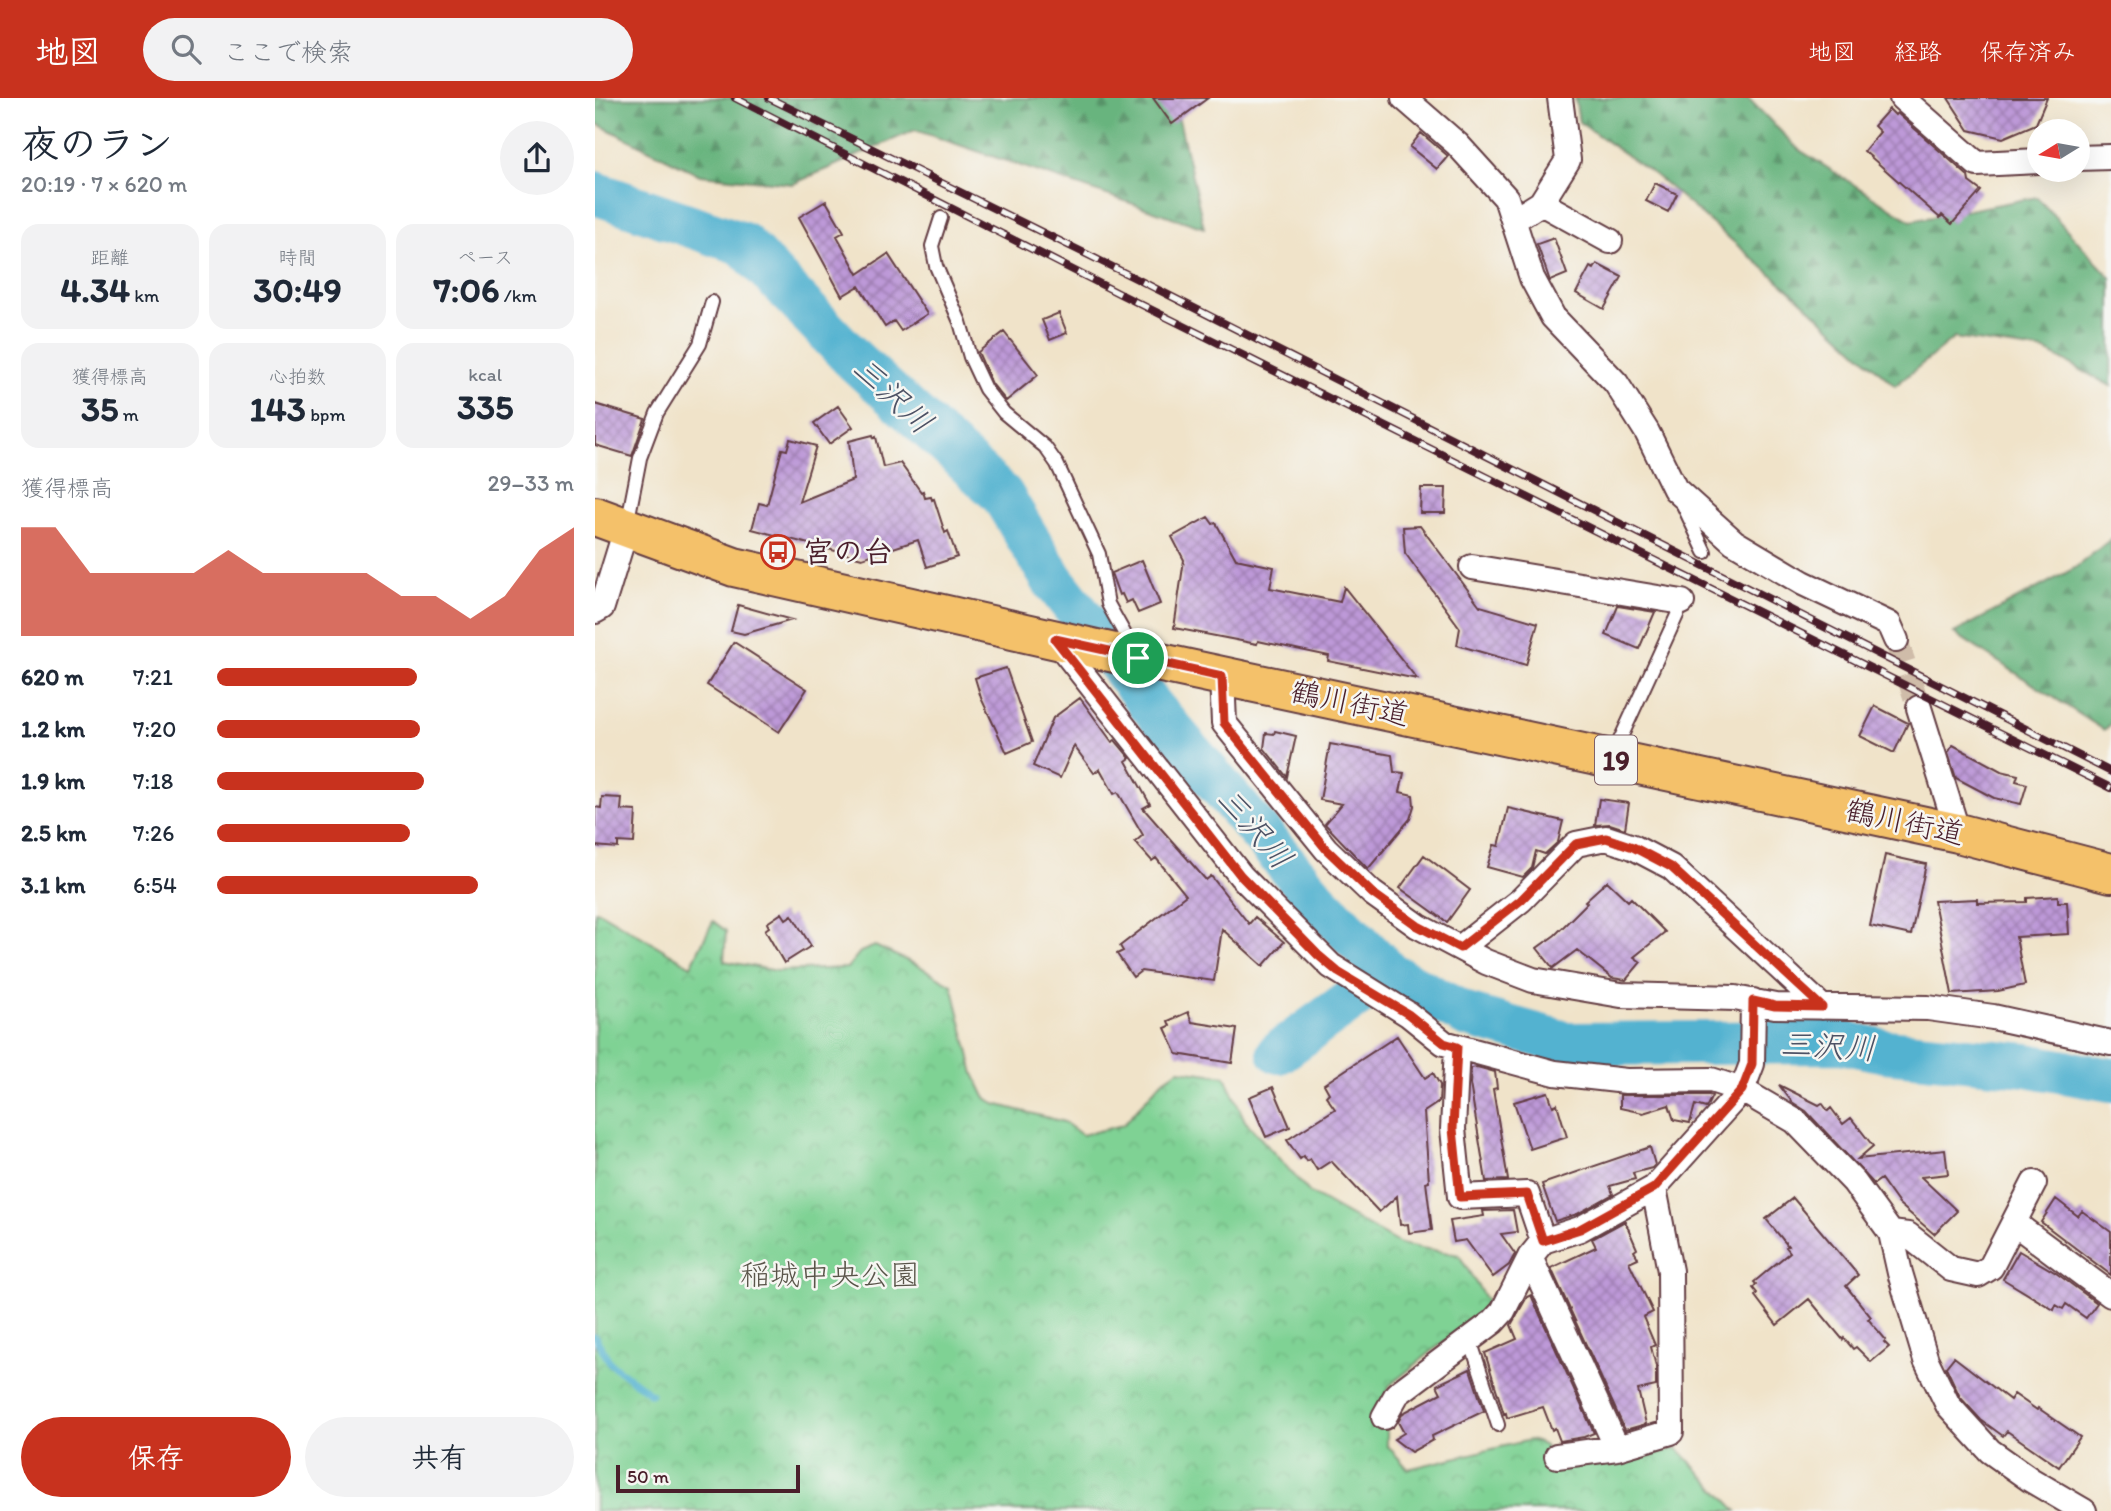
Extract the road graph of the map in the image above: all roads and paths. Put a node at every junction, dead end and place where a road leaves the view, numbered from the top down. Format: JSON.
{"nodes":[{"id":1,"x":1404,"y":98,"type":"edge"},
{"id":2,"x":1560,"y":98,"type":"edge"},
{"id":3,"x":1908,"y":100,"type":"edge"},
{"id":4,"x":2111,"y":157,"type":"edge"},
{"id":5,"x":2090,"y":158,"type":"edge"},
{"id":6,"x":2027,"y":162,"type":"edge"},
{"id":7,"x":1541,"y":203,"type":"junction"},
{"id":8,"x":940,"y":218,"type":"dead end"},
{"id":9,"x":1514,"y":220,"type":"junction"},
{"id":10,"x":1610,"y":241,"type":"dead end"},
{"id":11,"x":712,"y":302,"type":"dead end"},
{"id":12,"x":1675,"y":489,"type":"junction"},
{"id":13,"x":610,"y":523,"type":"edge"},
{"id":14,"x":1705,"y":552,"type":"dead end"},
{"id":15,"x":1472,"y":567,"type":"dead end"},
{"id":16,"x":1685,"y":598,"type":"joint"},
{"id":17,"x":595,"y":611,"type":"edge"},
{"id":18,"x":1055,"y":639,"type":"junction"},
{"id":19,"x":1896,"y":640,"type":"tunnel mouth"},
{"id":20,"x":1128,"y":656,"type":"junction"},
{"id":21,"x":1222,"y":676,"type":"junction"},
{"id":22,"x":1919,"y":708,"type":"tunnel mouth"},
{"id":23,"x":1611,"y":759,"type":"junction"},
{"id":24,"x":1958,"y":833,"type":"junction"},
{"id":25,"x":2111,"y":873,"type":"edge"},
{"id":26,"x":1460,"y":948,"type":"junction"},
{"id":27,"x":1822,"y":1007,"type":"junction"},
{"id":28,"x":1753,"y":1009,"type":"junction"},
{"id":29,"x":2111,"y":1043,"type":"edge"},
{"id":30,"x":1457,"y":1047,"type":"junction"},
{"id":31,"x":1742,"y":1090,"type":"junction"},
{"id":32,"x":2034,"y":1183,"type":"dead end"},
{"id":33,"x":1654,"y":1188,"type":"junction"},
{"id":34,"x":2014,"y":1223,"type":"junction"},
{"id":35,"x":1891,"y":1233,"type":"junction"},
{"id":36,"x":1537,"y":1249,"type":"junction"},
{"id":37,"x":2111,"y":1295,"type":"edge"},
{"id":38,"x":1470,"y":1340,"type":"junction"},
{"id":39,"x":1384,"y":1417,"type":"dead end"},
{"id":40,"x":1498,"y":1425,"type":"dead end"},
{"id":41,"x":1617,"y":1448,"type":"junction"},
{"id":42,"x":1557,"y":1456,"type":"dead end"},
{"id":43,"x":2084,"y":1511,"type":"edge"}],
"edges":[{"from":1,"to":9,"type":"street"},
{"from":2,"to":7,"type":"street"},
{"from":3,"to":6,"type":"street"},
{"from":4,"to":5,"type":"street"},
{"from":7,"to":9,"type":"street"},
{"from":7,"to":10,"type":"street"},
{"from":8,"to":20,"type":"lane"},
{"from":9,"to":12,"type":"street"},
{"from":11,"to":13,"type":"lane"},
{"from":12,"to":14,"type":"lane"},
{"from":12,"to":19,"type":"street"},
{"from":13,"to":17,"type":"street"},
{"from":13,"to":18,"type":"main road","name":"鶴川街道","number":"19"},
{"from":15,"to":16,"type":"street"},
{"from":16,"to":23,"type":"lane"},
{"from":18,"to":20,"type":"main road","name":"鶴川街道","number":"19"},
{"from":18,"to":30,"type":"street"},
{"from":20,"to":21,"type":"main road","name":"鶴川街道","number":"19"},
{"from":21,"to":23,"type":"main road","name":"鶴川街道","number":"19"},
{"from":21,"to":26,"type":"street"},
{"from":22,"to":24,"type":"street"},
{"from":23,"to":24,"type":"main road","name":"鶴川街道","number":"19"},
{"from":24,"to":25,"type":"main road","name":"鶴川街道","number":"19"},
{"from":26,"to":27,"type":"street"},
{"from":26,"to":28,"type":"street"},
{"from":27,"to":28,"type":"street"},
{"from":27,"to":29,"type":"street"},
{"from":28,"to":31,"type":"street"},
{"from":30,"to":31,"type":"street"},
{"from":30,"to":36,"type":"street"},
{"from":31,"to":33,"type":"street"},
{"from":31,"to":35,"type":"street"},
{"from":32,"to":34,"type":"street"},
{"from":33,"to":36,"type":"street"},
{"from":33,"to":41,"type":"street"},
{"from":34,"to":35,"type":"street"},
{"from":34,"to":37,"type":"street"},
{"from":35,"to":43,"type":"street"},
{"from":36,"to":38,"type":"street"},
{"from":36,"to":41,"type":"street"},
{"from":38,"to":39,"type":"street"},
{"from":38,"to":40,"type":"lane"},
{"from":41,"to":42,"type":"street"}]}
